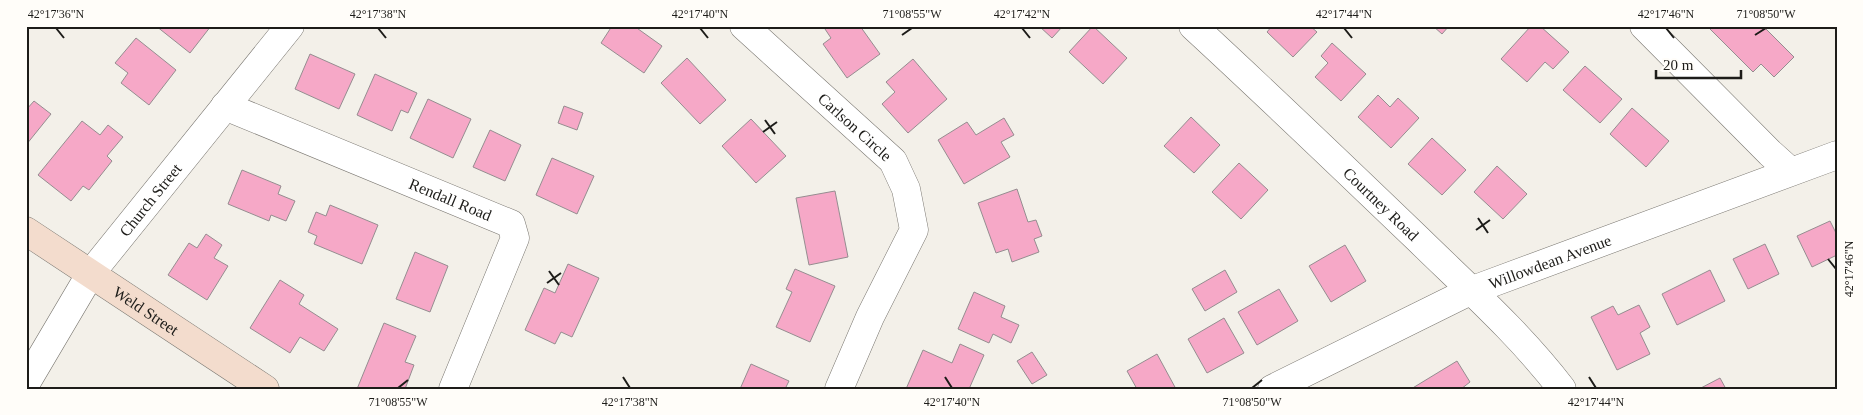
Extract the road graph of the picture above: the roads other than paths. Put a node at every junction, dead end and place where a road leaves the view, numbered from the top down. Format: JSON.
{"nodes":[{"id":1,"x":290,"y":26,"type":"edge"},
{"id":2,"x":744,"y":26,"type":"edge"},
{"id":3,"x":1192,"y":26,"type":"edge"},
{"id":4,"x":1644,"y":26,"type":"edge"},
{"id":5,"x":225,"y":106,"type":"junction"},
{"id":6,"x":1837,"y":155,"type":"edge"},
{"id":7,"x":1790,"y":171,"type":"junction"},
{"id":8,"x":26,"y":231,"type":"edge"},
{"id":9,"x":91,"y":273,"type":"junction"},
{"id":10,"x":1470,"y":291,"type":"junction"},
{"id":11,"x":26,"y":383,"type":"edge"},
{"id":12,"x":265,"y":389,"type":"edge"},
{"id":13,"x":453,"y":389,"type":"edge"},
{"id":14,"x":839,"y":389,"type":"edge"},
{"id":15,"x":1272,"y":389,"type":"edge"},
{"id":16,"x":1562,"y":389,"type":"edge"}],
"edges":[{"from":1,"to":5,"type":"street","name":"Church Street"},
{"from":2,"to":14,"type":"street","name":"Carlson Circle"},
{"from":3,"to":10,"type":"street","name":"Courtney Road"},
{"from":4,"to":7,"type":"street"},
{"from":5,"to":9,"type":"street","name":"Church Street"},
{"from":5,"to":13,"type":"street","name":"Rendall Road"},
{"from":6,"to":7,"type":"street","name":"Willowdean Avenue"},
{"from":7,"to":10,"type":"street","name":"Willowdean Avenue"},
{"from":8,"to":9,"type":"street","name":"Weld Street"},
{"from":9,"to":11,"type":"street","name":"Church Street"},
{"from":9,"to":12,"type":"street","name":"Weld Street"},
{"from":10,"to":15,"type":"street","name":"Willowdean Avenue"},
{"from":10,"to":16,"type":"street","name":"Courtney Road"}]}
